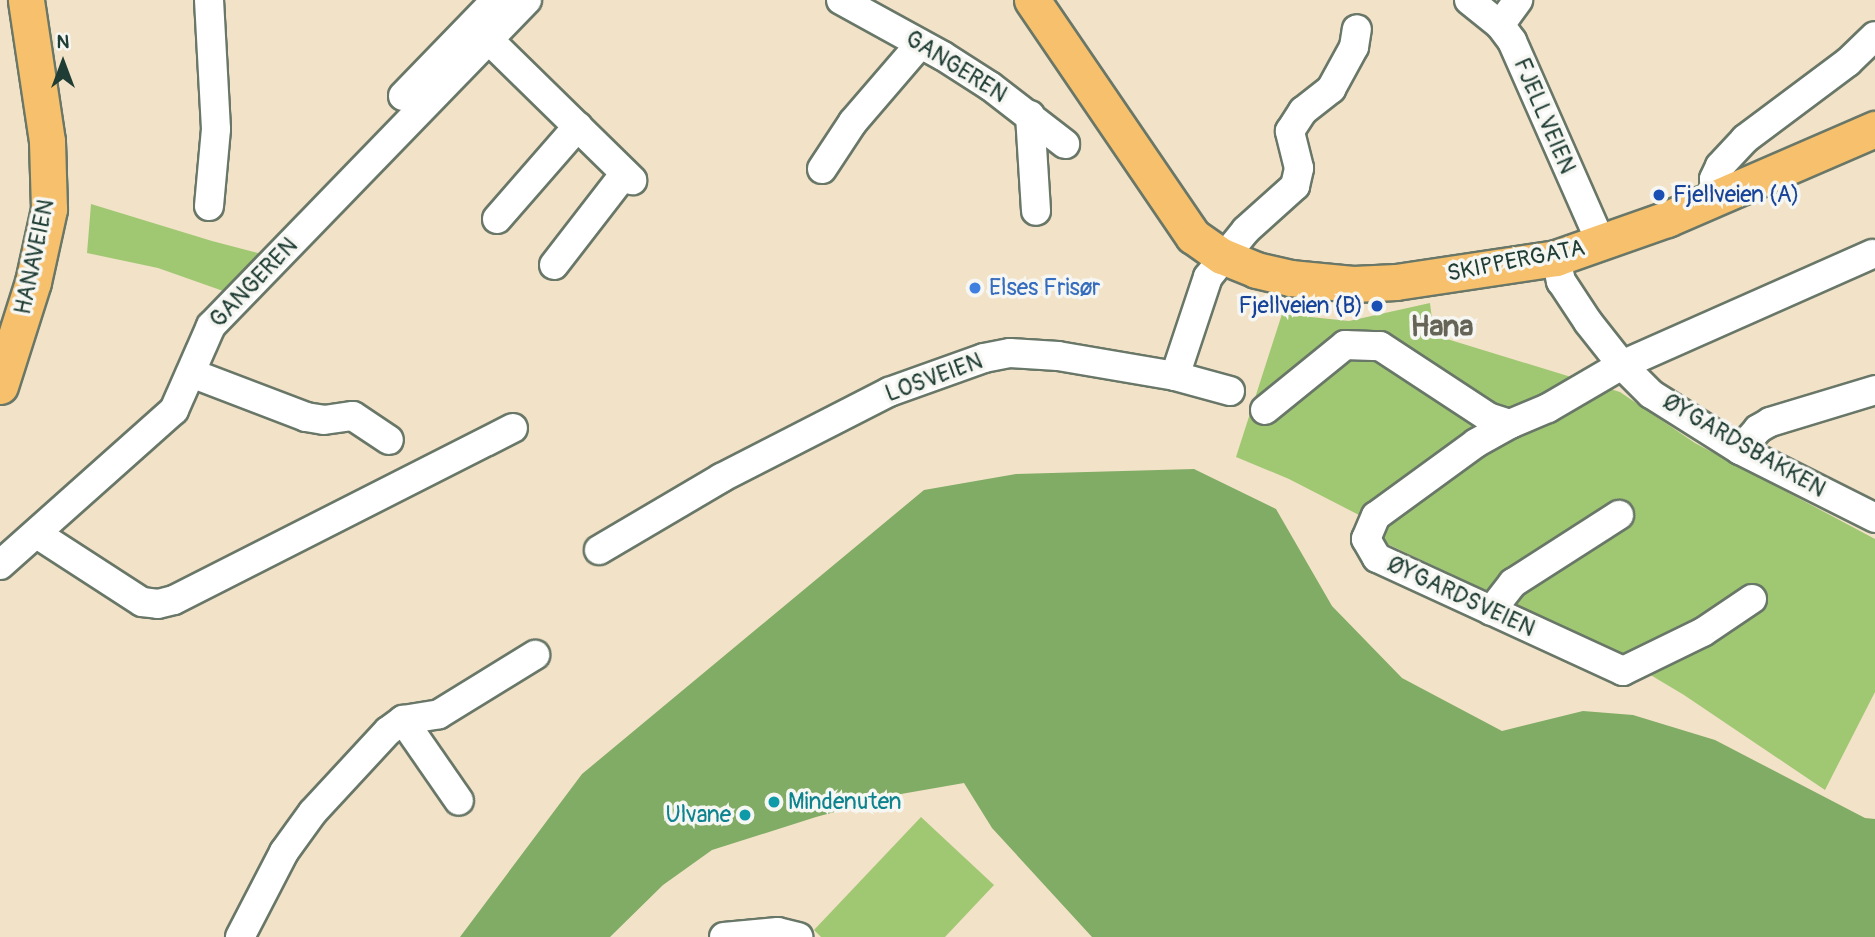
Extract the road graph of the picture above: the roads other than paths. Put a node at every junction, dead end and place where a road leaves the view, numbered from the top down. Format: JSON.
{"nodes":[{"id":1,"x":3,"y":0,"type":"edge"},
{"id":2,"x":26,"y":0,"type":"edge"},
{"id":3,"x":209,"y":0,"type":"edge"},
{"id":4,"x":496,"y":0,"type":"edge"},
{"id":5,"x":527,"y":0,"type":"edge"},
{"id":6,"x":841,"y":0,"type":"edge"},
{"id":7,"x":1469,"y":0,"type":"edge"},
{"id":8,"x":1518,"y":0,"type":"edge"},
{"id":9,"x":1041,"y":3,"type":"edge"},
{"id":10,"x":1500,"y":25,"type":"junction"},
{"id":11,"x":1357,"y":30,"type":"dead end"},
{"id":12,"x":1875,"y":36,"type":"edge"},
{"id":13,"x":488,"y":39,"type":"junction"},
{"id":14,"x":920,"y":44,"type":"junction"},
{"id":15,"x":402,"y":96,"type":"dead end"},
{"id":16,"x":1031,"y":116,"type":"junction"},
{"id":17,"x":578,"y":127,"type":"junction"},
{"id":18,"x":1875,"y":129,"type":"edge"},
{"id":19,"x":1065,"y":144,"type":"dead end"},
{"id":20,"x":822,"y":169,"type":"dead end"},
{"id":21,"x":1717,"y":198,"type":"junction"},
{"id":22,"x":209,"y":206,"type":"dead end"},
{"id":23,"x":1036,"y":211,"type":"dead end"},
{"id":24,"x":497,"y":219,"type":"dead end"},
{"id":25,"x":1602,"y":244,"type":"junction"},
{"id":26,"x":1872,"y":254,"type":"dead end"},
{"id":27,"x":1222,"y":256,"type":"junction"},
{"id":28,"x":1556,"y":258,"type":"junction"},
{"id":29,"x":554,"y":265,"type":"dead end"},
{"id":30,"x":0,"y":309,"type":"edge"},
{"id":31,"x":1622,"y":365,"type":"junction"},
{"id":32,"x":191,"y":373,"type":"junction"},
{"id":33,"x":1175,"y":376,"type":"junction"},
{"id":34,"x":0,"y":386,"type":"edge"},
{"id":35,"x":1875,"y":390,"type":"edge"},
{"id":36,"x":1230,"y":391,"type":"dead end"},
{"id":37,"x":1265,"y":410,"type":"dead end"},
{"id":38,"x":1510,"y":424,"type":"junction"},
{"id":39,"x":513,"y":428,"type":"dead end"},
{"id":40,"x":388,"y":440,"type":"dead end"},
{"id":41,"x":1740,"y":450,"type":"junction"},
{"id":42,"x":1619,"y":515,"type":"dead end"},
{"id":43,"x":1875,"y":518,"type":"edge"},
{"id":44,"x":37,"y":534,"type":"junction"},
{"id":45,"x":599,"y":550,"type":"dead end"},
{"id":46,"x":0,"y":565,"type":"edge"},
{"id":47,"x":1752,"y":599,"type":"dead end"},
{"id":48,"x":1491,"y":611,"type":"junction"},
{"id":49,"x":535,"y":655,"type":"dead end"},
{"id":50,"x":404,"y":720,"type":"junction"},
{"id":51,"x":459,"y":801,"type":"dead end"},
{"id":52,"x":240,"y":937,"type":"edge"},
{"id":53,"x":724,"y":937,"type":"edge"},
{"id":54,"x":798,"y":937,"type":"edge"}],
"edges":[{"from":1,"to":30,"type":"main road","name":"HANAVEIEN"},
{"from":2,"to":34,"type":"main road","name":"HANAVEIEN"},
{"from":3,"to":22,"type":"street"},
{"from":4,"to":15,"type":"street"},
{"from":5,"to":13,"type":"street","name":"GANGEREN"},
{"from":6,"to":14,"type":"street","name":"GANGEREN"},
{"from":7,"to":10,"type":"street","name":"FJELLVEIEN"},
{"from":8,"to":10,"type":"street"},
{"from":9,"to":27,"type":"main road","name":"SKIPPERGATA"},
{"from":10,"to":25,"type":"street","name":"FJELLVEIEN"},
{"from":11,"to":27,"type":"street"},
{"from":12,"to":21,"type":"street"},
{"from":13,"to":17,"type":"street"},
{"from":13,"to":32,"type":"street","name":"GANGEREN"},
{"from":14,"to":16,"type":"street","name":"GANGEREN"},
{"from":14,"to":20,"type":"street"},
{"from":16,"to":19,"type":"street","name":"GANGEREN"},
{"from":16,"to":23,"type":"street"},
{"from":17,"to":24,"type":"street"},
{"from":17,"to":29,"type":"street"},
{"from":18,"to":21,"type":"main road","name":"SKIPPERGATA"},
{"from":21,"to":25,"type":"main road","name":"SKIPPERGATA"},
{"from":25,"to":28,"type":"main road","name":"SKIPPERGATA"},
{"from":26,"to":31,"type":"street"},
{"from":27,"to":28,"type":"main road","name":"SKIPPERGATA"},
{"from":27,"to":33,"type":"street"},
{"from":28,"to":31,"type":"street","name":"ØYGARDSBAKKEN"},
{"from":31,"to":38,"type":"street","name":"ØYGARDSVEIEN"},
{"from":31,"to":41,"type":"street","name":"ØYGARDSBAKKEN"},
{"from":32,"to":40,"type":"street"},
{"from":32,"to":44,"type":"street","name":"GANGEREN"},
{"from":33,"to":36,"type":"street","name":"LOSVEIEN"},
{"from":33,"to":45,"type":"street","name":"LOSVEIEN"},
{"from":35,"to":41,"type":"street"},
{"from":37,"to":38,"type":"street"},
{"from":38,"to":48,"type":"street","name":"ØYGARDSVEIEN"},
{"from":39,"to":44,"type":"street"},
{"from":41,"to":43,"type":"street","name":"ØYGARDSBAKKEN"},
{"from":42,"to":48,"type":"street"},
{"from":44,"to":46,"type":"street","name":"GANGEREN"},
{"from":47,"to":48,"type":"street","name":"ØYGARDSVEIEN"},
{"from":49,"to":50,"type":"street"},
{"from":50,"to":51,"type":"street"},
{"from":50,"to":52,"type":"street"},
{"from":53,"to":54,"type":"street"}]}
